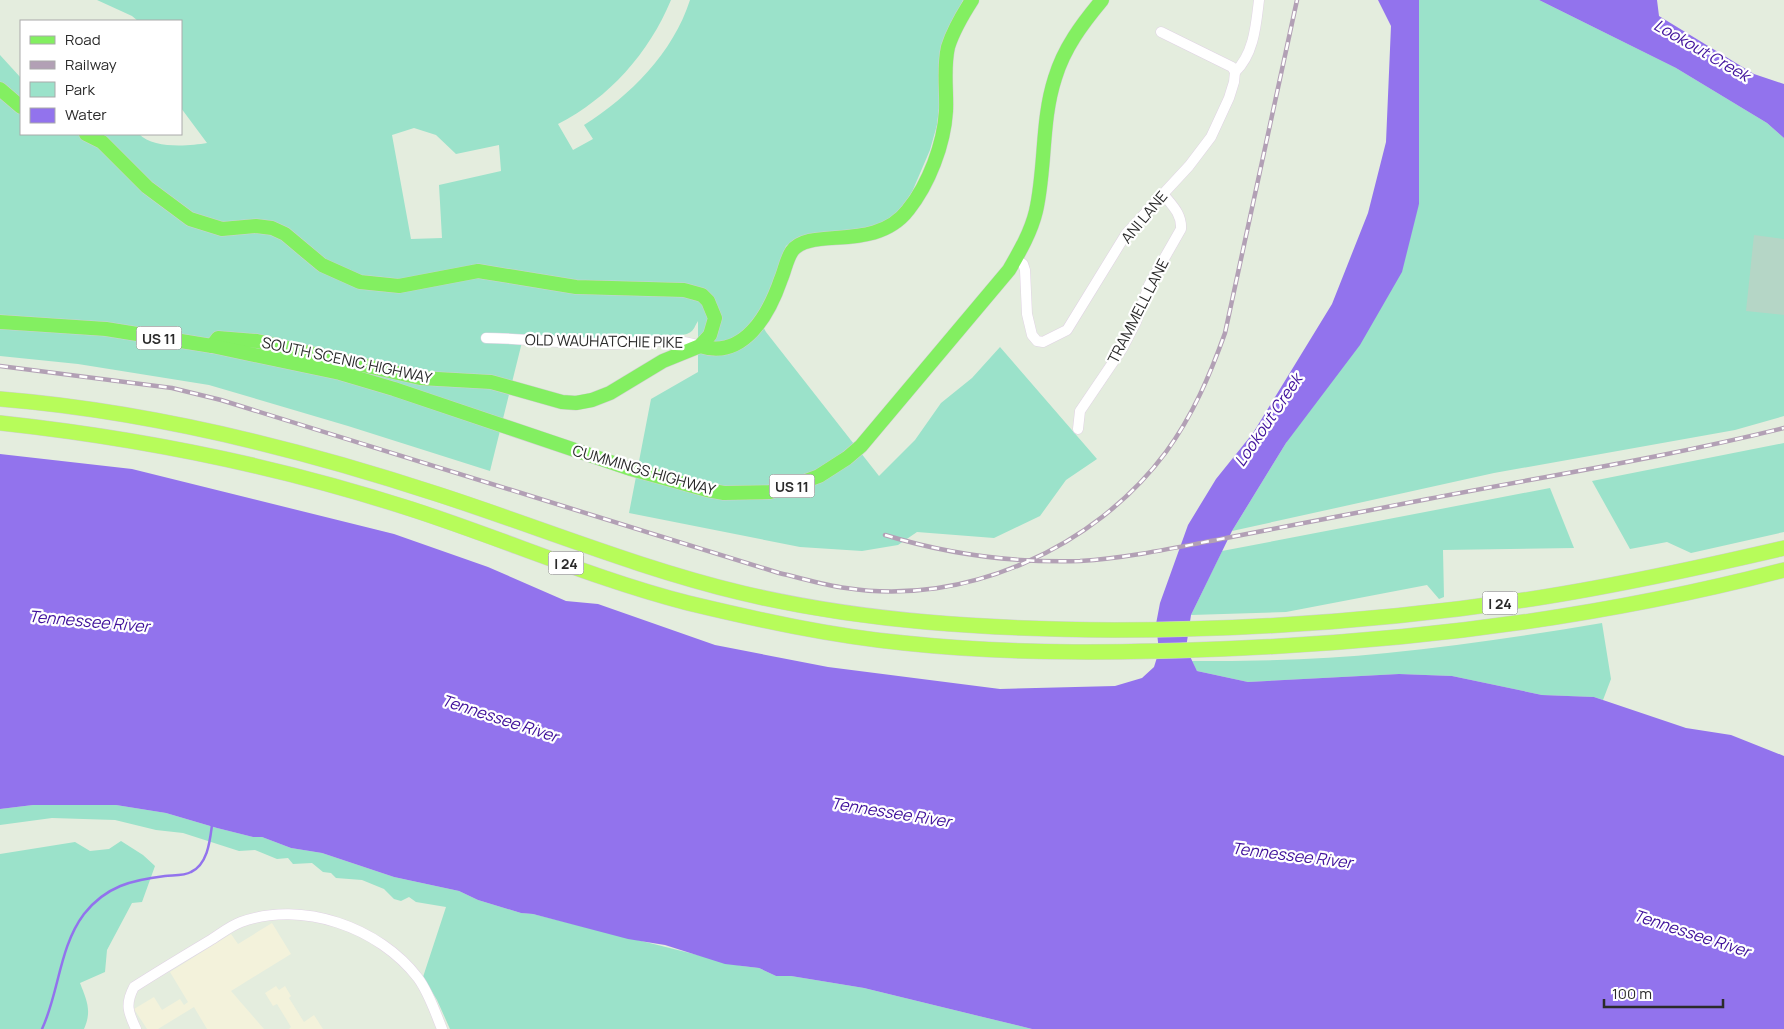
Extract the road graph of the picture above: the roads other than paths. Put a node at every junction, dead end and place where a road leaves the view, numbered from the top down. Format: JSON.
{"nodes":[{"id":1,"x":972,"y":0,"type":"edge"},
{"id":2,"x":1102,"y":0,"type":"edge"},
{"id":3,"x":1259,"y":0,"type":"edge"},
{"id":4,"x":1161,"y":32,"type":"dead end"},
{"id":5,"x":1235,"y":72,"type":"junction"},
{"id":6,"x":0,"y":89,"type":"edge"},
{"id":7,"x":20,"y":106,"type":"edge"},
{"id":8,"x":88,"y":135,"type":"edge"},
{"id":9,"x":1163,"y":194,"type":"junction"},
{"id":10,"x":1015,"y":259,"type":"junction"},
{"id":11,"x":1,"y":322,"type":"edge"},
{"id":12,"x":486,"y":338,"type":"dead end"},
{"id":13,"x":212,"y":346,"type":"junction"},
{"id":14,"x":700,"y":346,"type":"junction"},
{"id":15,"x":0,"y":399,"type":"edge"},
{"id":16,"x":0,"y":424,"type":"edge"},
{"id":17,"x":1078,"y":429,"type":"dead end"},
{"id":18,"x":1784,"y":548,"type":"edge"},
{"id":19,"x":1784,"y":570,"type":"edge"},
{"id":20,"x":136,"y":1029,"type":"edge"},
{"id":21,"x":442,"y":1029,"type":"edge"}],
"edges":[{"from":1,"to":14,"type":"main road","name":"OLD WAUHATCHIE PIKE"},
{"from":2,"to":10,"type":"main road","name":"CUMMINGS HIGHWAY","number":"US 11"},
{"from":3,"to":5,"type":"street","name":"ANI LANE"},
{"from":4,"to":5,"type":"street"},
{"from":5,"to":9,"type":"street","name":"ANI LANE"},
{"from":6,"to":7,"type":"main road"},
{"from":8,"to":14,"type":"main road"},
{"from":9,"to":10,"type":"street","name":"ANI LANE"},
{"from":9,"to":17,"type":"street","name":"TRAMMELL LANE"},
{"from":10,"to":13,"type":"main road","name":"CUMMINGS HIGHWAY","number":"US 11"},
{"from":11,"to":13,"type":"main road","name":"CUMMINGS HIGHWAY","number":"US 11"},
{"from":12,"to":14,"type":"street","name":"OLD WAUHATCHIE PIKE"},
{"from":13,"to":14,"type":"main road","name":"SOUTH SCENIC HIGHWAY"},
{"from":15,"to":18,"type":"highway","number":"I 24"},
{"from":16,"to":19,"type":"highway","number":"I 24"},
{"from":20,"to":21,"type":"street"}]}
